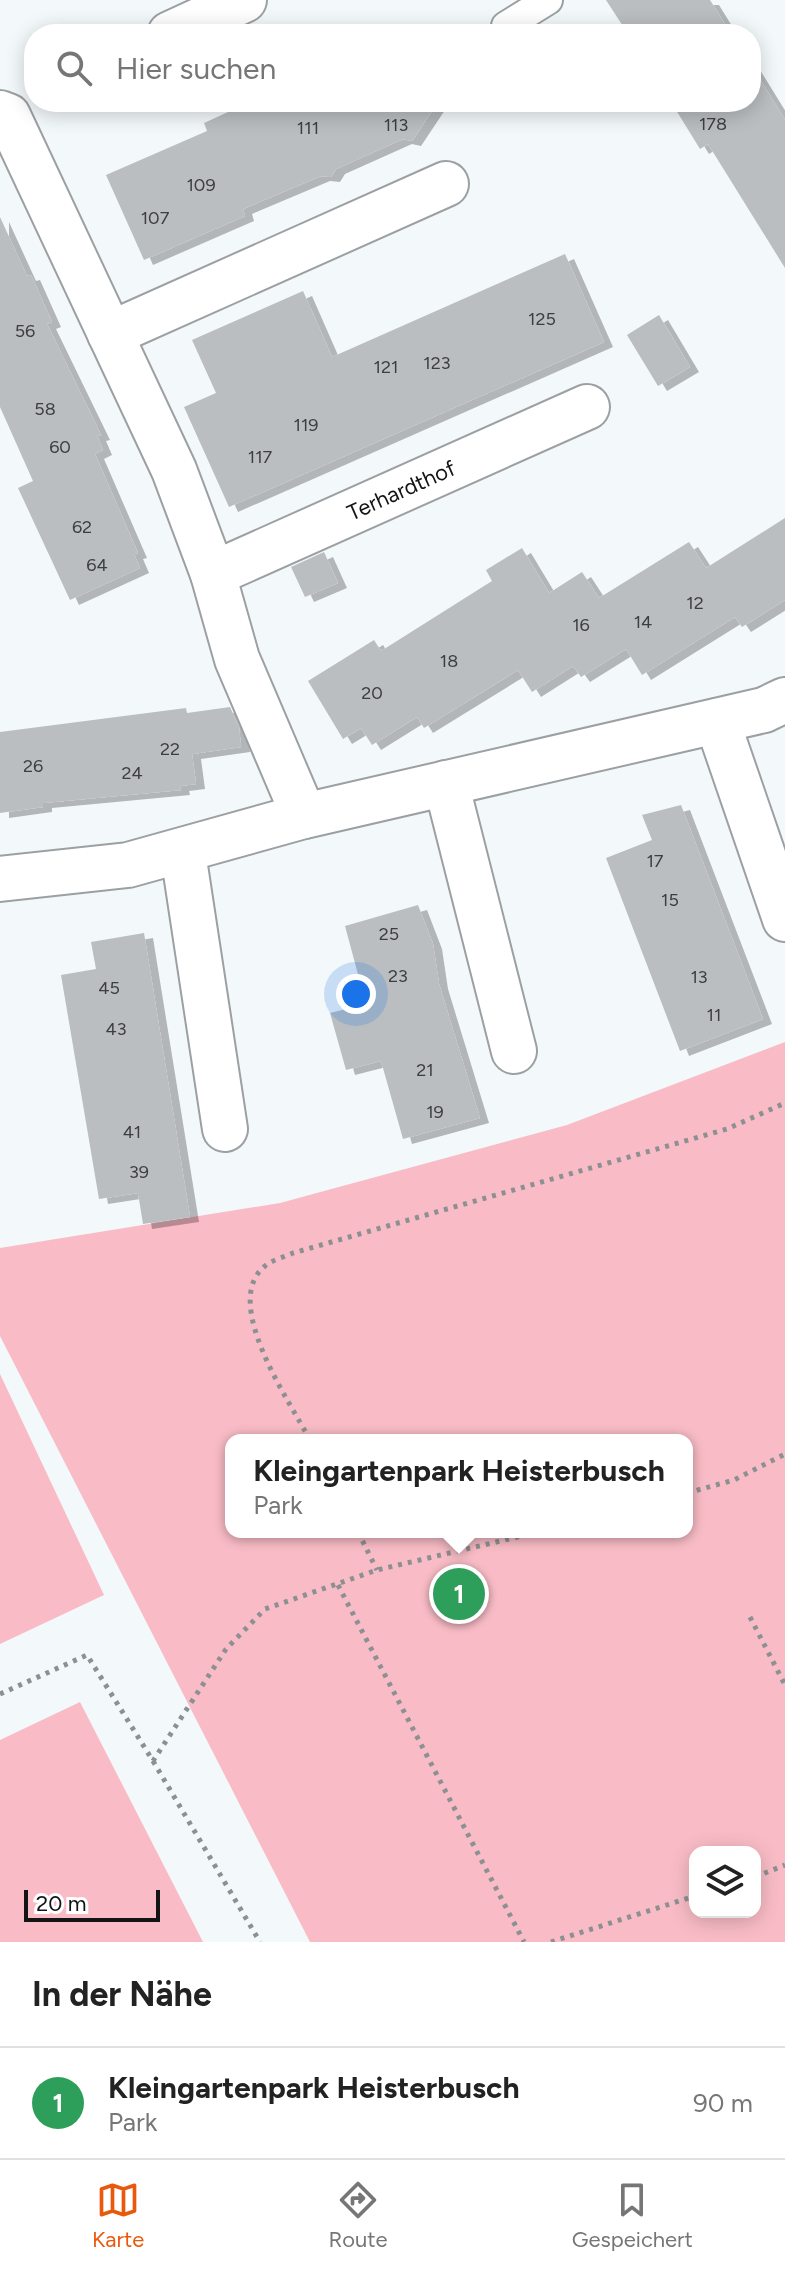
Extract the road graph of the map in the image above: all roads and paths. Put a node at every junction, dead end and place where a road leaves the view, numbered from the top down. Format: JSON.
{"nodes":[{"id":1,"x":244,"y":0,"type":"edge"},
{"id":2,"x":548,"y":0,"type":"edge"},
{"id":3,"x":192,"y":24,"type":"edge"},
{"id":4,"x":509,"y":24,"type":"edge"},
{"id":5,"x":14,"y":110,"type":"edge"},
{"id":6,"x":446,"y":184,"type":"dead end"},
{"id":7,"x":110,"y":334,"type":"junction"},
{"id":8,"x":587,"y":407,"type":"dead end"},
{"id":9,"x":213,"y":574,"type":"junction"},
{"id":10,"x":785,"y":700,"type":"edge"},
{"id":11,"x":717,"y":721,"type":"junction"},
{"id":12,"x":446,"y":783,"type":"junction"},
{"id":13,"x":304,"y":816,"type":"junction"},
{"id":14,"x":183,"y":853,"type":"junction"},
{"id":15,"x":0,"y":879,"type":"edge"},
{"id":16,"x":785,"y":919,"type":"edge"},
{"id":17,"x":514,"y":1051,"type":"dead end"},
{"id":18,"x":785,"y":1103,"type":"edge"},
{"id":19,"x":225,"y":1129,"type":"dead end"},
{"id":20,"x":307,"y":1434,"type":"edge"},
{"id":21,"x":785,"y":1454,"type":"edge"},
{"id":22,"x":693,"y":1491,"type":"edge"},
{"id":23,"x":361,"y":1538,"type":"edge"},
{"id":24,"x":513,"y":1538,"type":"edge"},
{"id":25,"x":377,"y":1570,"type":"junction"},
{"id":26,"x":338,"y":1585,"type":"junction"},
{"id":27,"x":750,"y":1617,"type":"dead end"},
{"id":28,"x":785,"y":1685,"type":"edge"},
{"id":29,"x":0,"y":1694,"type":"edge"},
{"id":30,"x":153,"y":1761,"type":"junction"},
{"id":31,"x":785,"y":1865,"type":"edge"},
{"id":32,"x":761,"y":1875,"type":"edge"},
{"id":33,"x":689,"y":1898,"type":"edge"},
{"id":34,"x":260,"y":1942,"type":"edge"},
{"id":35,"x":524,"y":1942,"type":"edge"},
{"id":36,"x":551,"y":1942,"type":"edge"}],
"edges":[{"from":1,"to":3,"type":"street"},
{"from":2,"to":4,"type":"lane"},
{"from":5,"to":7,"type":"street"},
{"from":6,"to":7,"type":"street"},
{"from":7,"to":9,"type":"street"},
{"from":8,"to":9,"type":"street","name":"Terhardthof"},
{"from":9,"to":13,"type":"street"},
{"from":10,"to":11,"type":"street"},
{"from":11,"to":12,"type":"street"},
{"from":11,"to":16,"type":"street"},
{"from":12,"to":13,"type":"street"},
{"from":12,"to":17,"type":"street"},
{"from":13,"to":14,"type":"street"},
{"from":14,"to":15,"type":"street"},
{"from":14,"to":19,"type":"street"},
{"from":18,"to":20,"type":"path"},
{"from":21,"to":22,"type":"path"},
{"from":23,"to":25,"type":"path"},
{"from":24,"to":25,"type":"path"},
{"from":25,"to":26,"type":"path"},
{"from":26,"to":30,"type":"path"},
{"from":26,"to":35,"type":"path"},
{"from":27,"to":28,"type":"path"},
{"from":29,"to":30,"type":"path"},
{"from":30,"to":34,"type":"path"},
{"from":31,"to":32,"type":"path"},
{"from":33,"to":36,"type":"path"}]}
